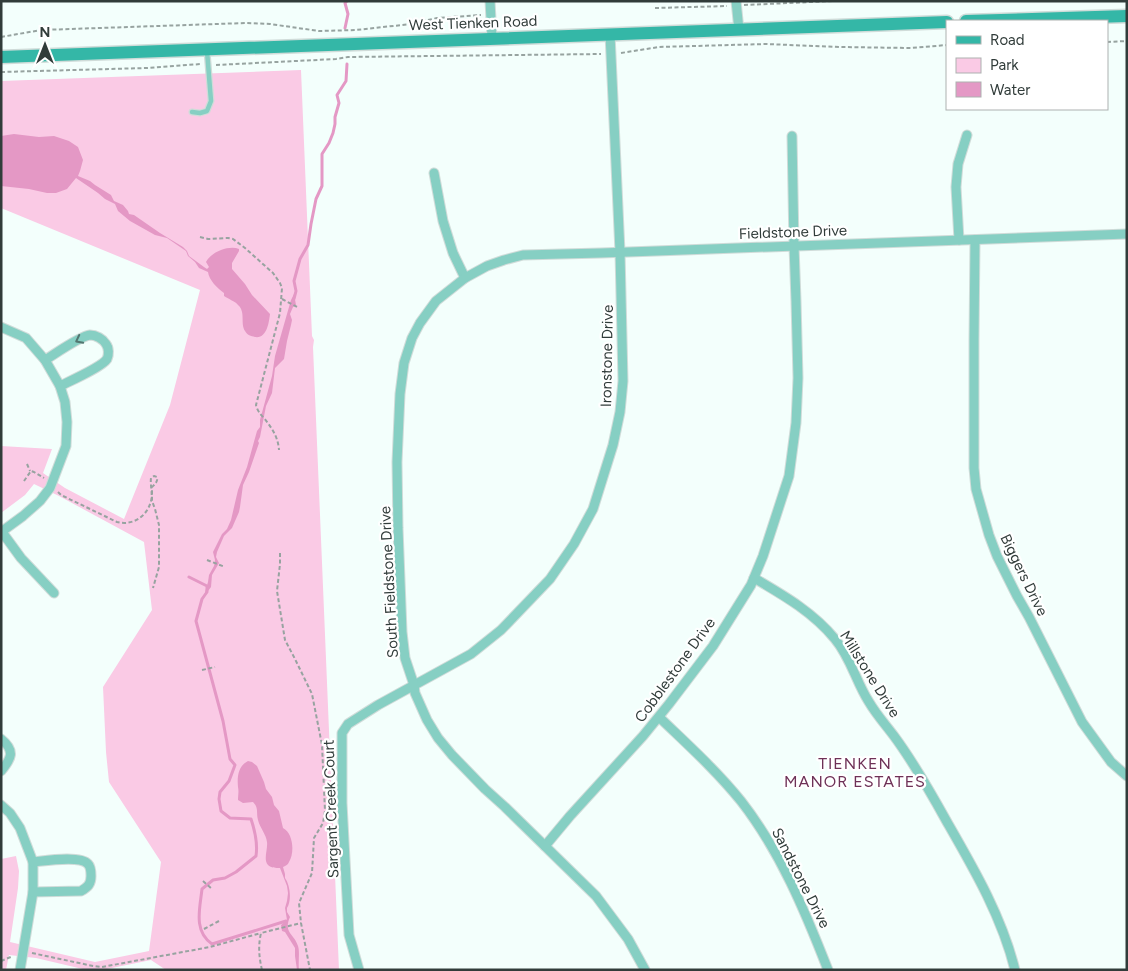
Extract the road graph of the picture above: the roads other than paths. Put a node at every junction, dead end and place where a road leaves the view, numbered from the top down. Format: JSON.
{"nodes":[{"id":1,"x":490,"y":1,"type":"edge"},
{"id":2,"x":736,"y":1,"type":"edge"},
{"id":3,"x":1127,"y":16,"type":"edge"},
{"id":4,"x":998,"y":20,"type":"edge"},
{"id":5,"x":946,"y":22,"type":"edge"},
{"id":6,"x":739,"y":30,"type":"junction"},
{"id":7,"x":610,"y":34,"type":"junction"},
{"id":8,"x":492,"y":38,"type":"junction"},
{"id":9,"x":207,"y":49,"type":"junction"},
{"id":10,"x":1,"y":58,"type":"edge"},
{"id":11,"x":192,"y":112,"type":"dead end"},
{"id":12,"x":967,"y":135,"type":"dead end"},
{"id":13,"x":792,"y":136,"type":"dead end"},
{"id":14,"x":434,"y":173,"type":"dead end"},
{"id":15,"x":1127,"y":234,"type":"edge"},
{"id":16,"x":959,"y":240,"type":"junction"},
{"id":17,"x":975,"y":240,"type":"junction"},
{"id":18,"x":794,"y":246,"type":"junction"},
{"id":19,"x":620,"y":252,"type":"junction"},
{"id":20,"x":465,"y":278,"type":"junction"},
{"id":21,"x":1,"y":327,"type":"edge"},
{"id":22,"x":45,"y":360,"type":"junction"},
{"id":23,"x":60,"y":386,"type":"junction"},
{"id":24,"x":1,"y":532,"type":"edge"},
{"id":25,"x":754,"y":578,"type":"junction"},
{"id":26,"x":54,"y":593,"type":"dead end"},
{"id":27,"x":414,"y":685,"type":"junction"},
{"id":28,"x":659,"y":717,"type":"junction"},
{"id":29,"x":1,"y":740,"type":"edge"},
{"id":30,"x":1,"y":771,"type":"edge"},
{"id":31,"x":1127,"y":776,"type":"edge"},
{"id":32,"x":1,"y":805,"type":"edge"},
{"id":33,"x":545,"y":846,"type":"junction"},
{"id":34,"x":33,"y":862,"type":"junction"},
{"id":35,"x":33,"y":892,"type":"junction"},
{"id":36,"x":20,"y":970,"type":"edge"},
{"id":37,"x":359,"y":970,"type":"edge"},
{"id":38,"x":645,"y":970,"type":"edge"},
{"id":39,"x":828,"y":970,"type":"edge"},
{"id":40,"x":1015,"y":970,"type":"edge"}],
"edges":[{"from":1,"to":8,"type":"street"},
{"from":2,"to":6,"type":"street"},
{"from":3,"to":4,"type":"street"},
{"from":5,"to":6,"type":"street","name":"West Tienken Road"},
{"from":6,"to":7,"type":"street","name":"West Tienken Road"},
{"from":7,"to":8,"type":"street","name":"West Tienken Road"},
{"from":7,"to":19,"type":"street","name":"Ironstone Drive"},
{"from":8,"to":9,"type":"street","name":"West Tienken Road"},
{"from":9,"to":10,"type":"street","name":"West Tienken Road"},
{"from":9,"to":11,"type":"lane"},
{"from":12,"to":16,"type":"street"},
{"from":13,"to":18,"type":"street","name":"Cobblestone Drive"},
{"from":14,"to":20,"type":"street"},
{"from":15,"to":17,"type":"street","name":"Fieldstone Drive"},
{"from":16,"to":17,"type":"street","name":"Fieldstone Drive"},
{"from":16,"to":18,"type":"street","name":"Fieldstone Drive"},
{"from":17,"to":31,"type":"street","name":"Biggers Drive"},
{"from":18,"to":19,"type":"street","name":"Fieldstone Drive"},
{"from":18,"to":25,"type":"street","name":"Cobblestone Drive"},
{"from":19,"to":20,"type":"street","name":"Fieldstone Drive"},
{"from":19,"to":27,"type":"street","name":"Ironstone Drive"},
{"from":20,"to":27,"type":"street","name":"South Fieldstone Drive"},
{"from":21,"to":22,"type":"street"},
{"from":22,"to":23,"type":"street"},
{"from":23,"to":22,"type":"street","one_way":true},
{"from":23,"to":24,"type":"street"},
{"from":24,"to":26,"type":"street"},
{"from":25,"to":28,"type":"street","name":"Cobblestone Drive"},
{"from":25,"to":40,"type":"street","name":"Millstone Drive"},
{"from":27,"to":33,"type":"street","name":"South Fieldstone Drive"},
{"from":27,"to":37,"type":"street","name":"Sargent Creek Court"},
{"from":28,"to":33,"type":"street","name":"Cobblestone Drive"},
{"from":28,"to":39,"type":"street","name":"Sandstone Drive"},
{"from":29,"to":30,"type":"street"},
{"from":32,"to":34,"type":"street"},
{"from":33,"to":38,"type":"street","name":"South Fieldstone Drive"},
{"from":34,"to":35,"type":"street"},
{"from":34,"to":35,"type":"street"},
{"from":35,"to":36,"type":"street"}]}
